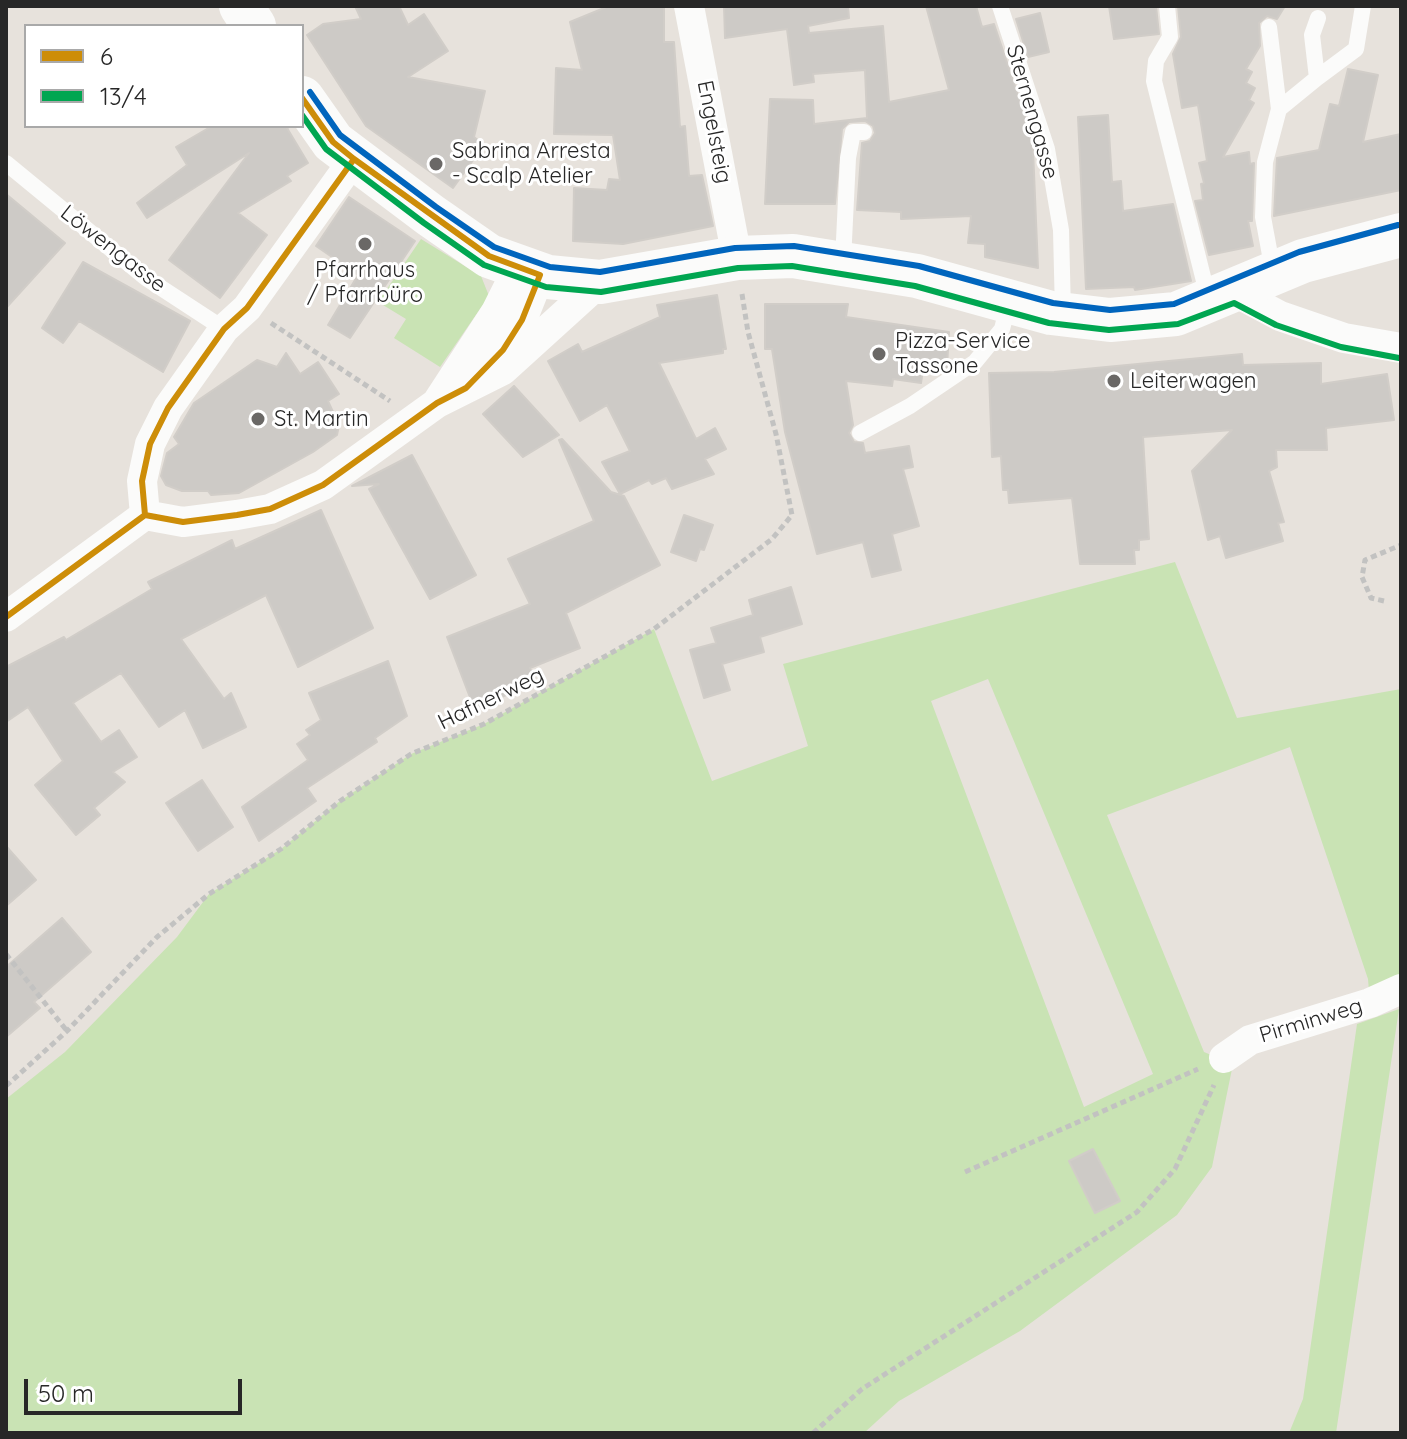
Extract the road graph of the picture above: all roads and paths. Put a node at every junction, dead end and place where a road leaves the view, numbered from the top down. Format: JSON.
{"nodes":[{"id":1,"x":241,"y":6,"type":"edge"},
{"id":2,"x":689,"y":6,"type":"edge"},
{"id":3,"x":1000,"y":6,"type":"edge"},
{"id":4,"x":1167,"y":6,"type":"edge"},
{"id":5,"x":1363,"y":6,"type":"edge"},
{"id":6,"x":1318,"y":18,"type":"dead end"},
{"id":7,"x":253,"y":24,"type":"edge"},
{"id":8,"x":1269,"y":27,"type":"dead end"},
{"id":9,"x":1317,"y":78,"type":"junction"},
{"id":10,"x":304,"y":101,"type":"edge"},
{"id":11,"x":1279,"y":109,"type":"junction"},
{"id":12,"x":864,"y":132,"type":"dead end"},
{"id":13,"x":354,"y":159,"type":"junction"},
{"id":14,"x":6,"y":163,"type":"edge"},
{"id":15,"x":1401,"y":235,"type":"edge"},
{"id":16,"x":737,"y":258,"type":"junction"},
{"id":17,"x":843,"y":261,"type":"junction"},
{"id":18,"x":529,"y":272,"type":"junction"},
{"id":19,"x":600,"y":282,"type":"junction"},
{"id":20,"x":1239,"y":289,"type":"junction"},
{"id":21,"x":1009,"y":301,"type":"junction"},
{"id":22,"x":247,"y":308,"type":"junction"},
{"id":23,"x":1063,"y":314,"type":"junction"},
{"id":24,"x":224,"y":329,"type":"junction"},
{"id":25,"x":1401,"y":348,"type":"edge"},
{"id":26,"x":466,"y":388,"type":"junction"},
{"id":27,"x":427,"y":411,"type":"junction"},
{"id":28,"x":860,"y":433,"type":"dead end"},
{"id":29,"x":145,"y":515,"type":"junction"},
{"id":30,"x":1401,"y":545,"type":"edge"},
{"id":31,"x":1384,"y":601,"type":"dead end"},
{"id":32,"x":6,"y":617,"type":"edge"},
{"id":33,"x":6,"y":954,"type":"edge"},
{"id":34,"x":1401,"y":989,"type":"edge"},
{"id":35,"x":67,"y":1031,"type":"junction"},
{"id":36,"x":1224,"y":1058,"type":"junction"},
{"id":37,"x":6,"y":1086,"type":"edge"},
{"id":38,"x":965,"y":1172,"type":"dead end"},
{"id":39,"x":813,"y":1433,"type":"edge"}],
"edges":[{"from":1,"to":7,"type":"main road"},
{"from":2,"to":16,"type":"street","name":"Engelsteig"},
{"from":3,"to":23,"type":"lane","name":"Sternengasse"},
{"from":4,"to":20,"type":"lane"},
{"from":5,"to":9,"type":"lane"},
{"from":6,"to":9,"type":"lane"},
{"from":8,"to":11,"type":"lane"},
{"from":9,"to":11,"type":"lane"},
{"from":10,"to":13,"type":"main road"},
{"from":11,"to":20,"type":"lane"},
{"from":12,"to":17,"type":"lane"},
{"from":13,"to":18,"type":"main road"},
{"from":13,"to":22,"type":"street"},
{"from":14,"to":24,"type":"lane","name":"Löwengasse"},
{"from":15,"to":20,"type":"main road"},
{"from":16,"to":17,"type":"main road"},
{"from":16,"to":19,"type":"main road"},
{"from":16,"to":35,"type":"path","name":"Hafnerweg"},
{"from":17,"to":21,"type":"main road"},
{"from":18,"to":19,"type":"main road"},
{"from":18,"to":26,"type":"street"},
{"from":18,"to":27,"type":"street"},
{"from":19,"to":26,"type":"street"},
{"from":20,"to":23,"type":"main road"},
{"from":20,"to":25,"type":"street"},
{"from":21,"to":23,"type":"main road"},
{"from":21,"to":28,"type":"lane"},
{"from":22,"to":24,"type":"street"},
{"from":22,"to":27,"type":"path"},
{"from":24,"to":29,"type":"street"},
{"from":26,"to":27,"type":"street"},
{"from":27,"to":29,"type":"street"},
{"from":29,"to":32,"type":"street"},
{"from":30,"to":31,"type":"path"},
{"from":33,"to":35,"type":"path"},
{"from":34,"to":36,"type":"street","name":"Pirminweg"},
{"from":35,"to":37,"type":"path","name":"Hafnerweg"},
{"from":36,"to":38,"type":"path"},
{"from":36,"to":39,"type":"path"}]}
